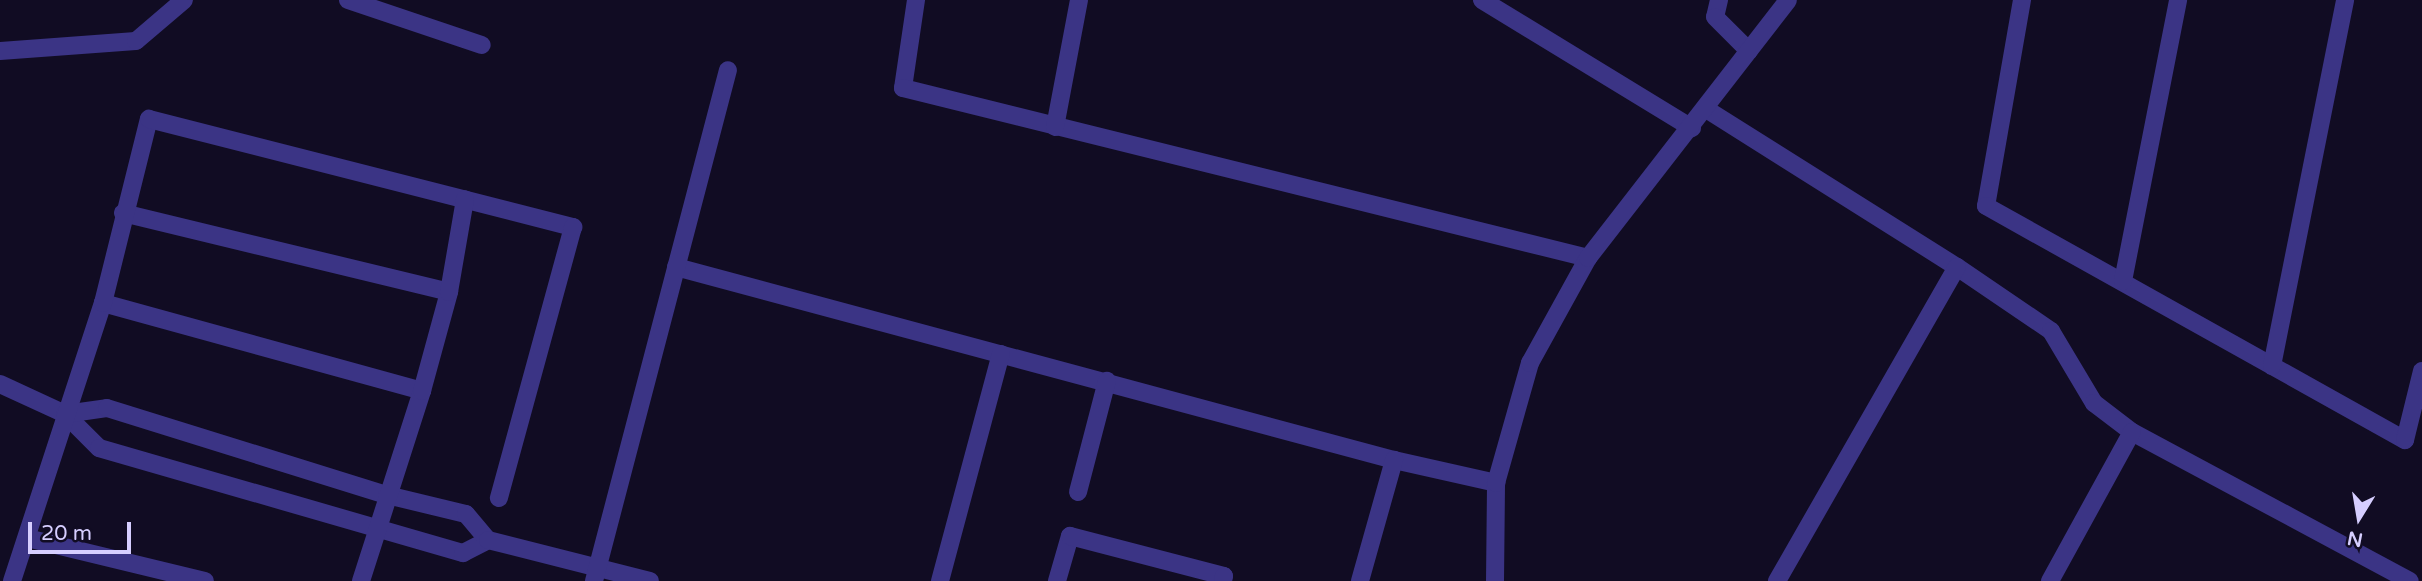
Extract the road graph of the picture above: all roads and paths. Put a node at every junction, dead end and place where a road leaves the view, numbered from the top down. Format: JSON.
{"nodes":[{"id":1,"x":184,"y":0,"type":"edge"},
{"id":2,"x":348,"y":0,"type":"edge"},
{"id":3,"x":916,"y":0,"type":"edge"},
{"id":4,"x":1079,"y":0,"type":"edge"},
{"id":5,"x":1482,"y":0,"type":"edge"},
{"id":6,"x":1719,"y":0,"type":"edge"},
{"id":7,"x":1788,"y":0,"type":"edge"},
{"id":8,"x":2022,"y":0,"type":"edge"},
{"id":9,"x":2178,"y":0,"type":"edge"},
{"id":10,"x":2345,"y":0,"type":"edge"},
{"id":11,"x":482,"y":45,"type":"dead end"},
{"id":12,"x":0,"y":51,"type":"edge"},
{"id":13,"x":1749,"y":51,"type":"junction"},
{"id":14,"x":728,"y":70,"type":"dead end"},
{"id":15,"x":1706,"y":109,"type":"junction"},
{"id":16,"x":1055,"y":127,"type":"junction"},
{"id":17,"x":1692,"y":128,"type":"junction"},
{"id":18,"x":466,"y":199,"type":"junction"},
{"id":19,"x":123,"y":213,"type":"junction"},
{"id":20,"x":1588,"y":258,"type":"junction"},
{"id":21,"x":676,"y":267,"type":"junction"},
{"id":22,"x":1957,"y":267,"type":"junction"},
{"id":23,"x":2123,"y":281,"type":"junction"},
{"id":24,"x":449,"y":292,"type":"junction"},
{"id":25,"x":103,"y":303,"type":"junction"},
{"id":26,"x":1001,"y":354,"type":"junction"},
{"id":27,"x":2272,"y":366,"type":"junction"},
{"id":28,"x":2422,"y":371,"type":"edge"},
{"id":29,"x":1107,"y":381,"type":"junction"},
{"id":30,"x":0,"y":384,"type":"edge"},
{"id":31,"x":422,"y":391,"type":"junction"},
{"id":32,"x":65,"y":414,"type":"junction"},
{"id":33,"x":2132,"y":432,"type":"junction"},
{"id":34,"x":1394,"y":460,"type":"junction"},
{"id":35,"x":1496,"y":482,"type":"junction"},
{"id":36,"x":1078,"y":492,"type":"dead end"},
{"id":37,"x":387,"y":495,"type":"junction"},
{"id":38,"x":499,"y":498,"type":"dead end"},
{"id":39,"x":377,"y":527,"type":"junction"},
{"id":40,"x":27,"y":538,"type":"junction"},
{"id":41,"x":488,"y":540,"type":"junction"},
{"id":42,"x":596,"y":574,"type":"edge"},
{"id":43,"x":12,"y":581,"type":"edge"},
{"id":44,"x":205,"y":581,"type":"edge"},
{"id":45,"x":361,"y":581,"type":"edge"},
{"id":46,"x":650,"y":581,"type":"edge"},
{"id":47,"x":940,"y":581,"type":"edge"},
{"id":48,"x":1057,"y":581,"type":"edge"},
{"id":49,"x":1223,"y":581,"type":"edge"},
{"id":50,"x":1360,"y":581,"type":"edge"},
{"id":51,"x":1495,"y":581,"type":"edge"},
{"id":52,"x":1777,"y":581,"type":"edge"},
{"id":53,"x":2050,"y":581,"type":"edge"},
{"id":54,"x":2410,"y":581,"type":"edge"}],
"edges":[{"from":1,"to":12,"type":"street"},
{"from":2,"to":11,"type":"street"},
{"from":3,"to":16,"type":"street"},
{"from":4,"to":16,"type":"street"},
{"from":5,"to":17,"type":"street"},
{"from":6,"to":13,"type":"street"},
{"from":7,"to":13,"type":"street"},
{"from":8,"to":23,"type":"street"},
{"from":9,"to":23,"type":"street"},
{"from":10,"to":27,"type":"street"},
{"from":13,"to":15,"type":"street"},
{"from":14,"to":21,"type":"street"},
{"from":15,"to":17,"type":"street"},
{"from":15,"to":22,"type":"street"},
{"from":16,"to":20,"type":"street"},
{"from":17,"to":20,"type":"street"},
{"from":18,"to":19,"type":"street"},
{"from":18,"to":24,"type":"street"},
{"from":18,"to":38,"type":"street"},
{"from":19,"to":24,"type":"street"},
{"from":19,"to":25,"type":"street"},
{"from":20,"to":35,"type":"street"},
{"from":21,"to":26,"type":"street"},
{"from":21,"to":42,"type":"street"},
{"from":22,"to":33,"type":"street"},
{"from":22,"to":52,"type":"street"},
{"from":23,"to":27,"type":"street"},
{"from":24,"to":31,"type":"street"},
{"from":25,"to":31,"type":"street"},
{"from":25,"to":32,"type":"street"},
{"from":26,"to":29,"type":"street"},
{"from":26,"to":47,"type":"street"},
{"from":27,"to":28,"type":"street"},
{"from":29,"to":34,"type":"street"},
{"from":29,"to":36,"type":"street"},
{"from":30,"to":32,"type":"street"},
{"from":31,"to":37,"type":"street"},
{"from":32,"to":37,"type":"street"},
{"from":32,"to":39,"type":"street"},
{"from":32,"to":40,"type":"street"},
{"from":33,"to":53,"type":"street"},
{"from":33,"to":54,"type":"street"},
{"from":34,"to":35,"type":"street"},
{"from":34,"to":50,"type":"street"},
{"from":35,"to":51,"type":"street"},
{"from":37,"to":39,"type":"street"},
{"from":37,"to":41,"type":"street"},
{"from":39,"to":41,"type":"street"},
{"from":39,"to":45,"type":"street"},
{"from":40,"to":43,"type":"street"},
{"from":40,"to":44,"type":"street"},
{"from":41,"to":42,"type":"street"},
{"from":42,"to":46,"type":"street"},
{"from":48,"to":49,"type":"street"}]}
